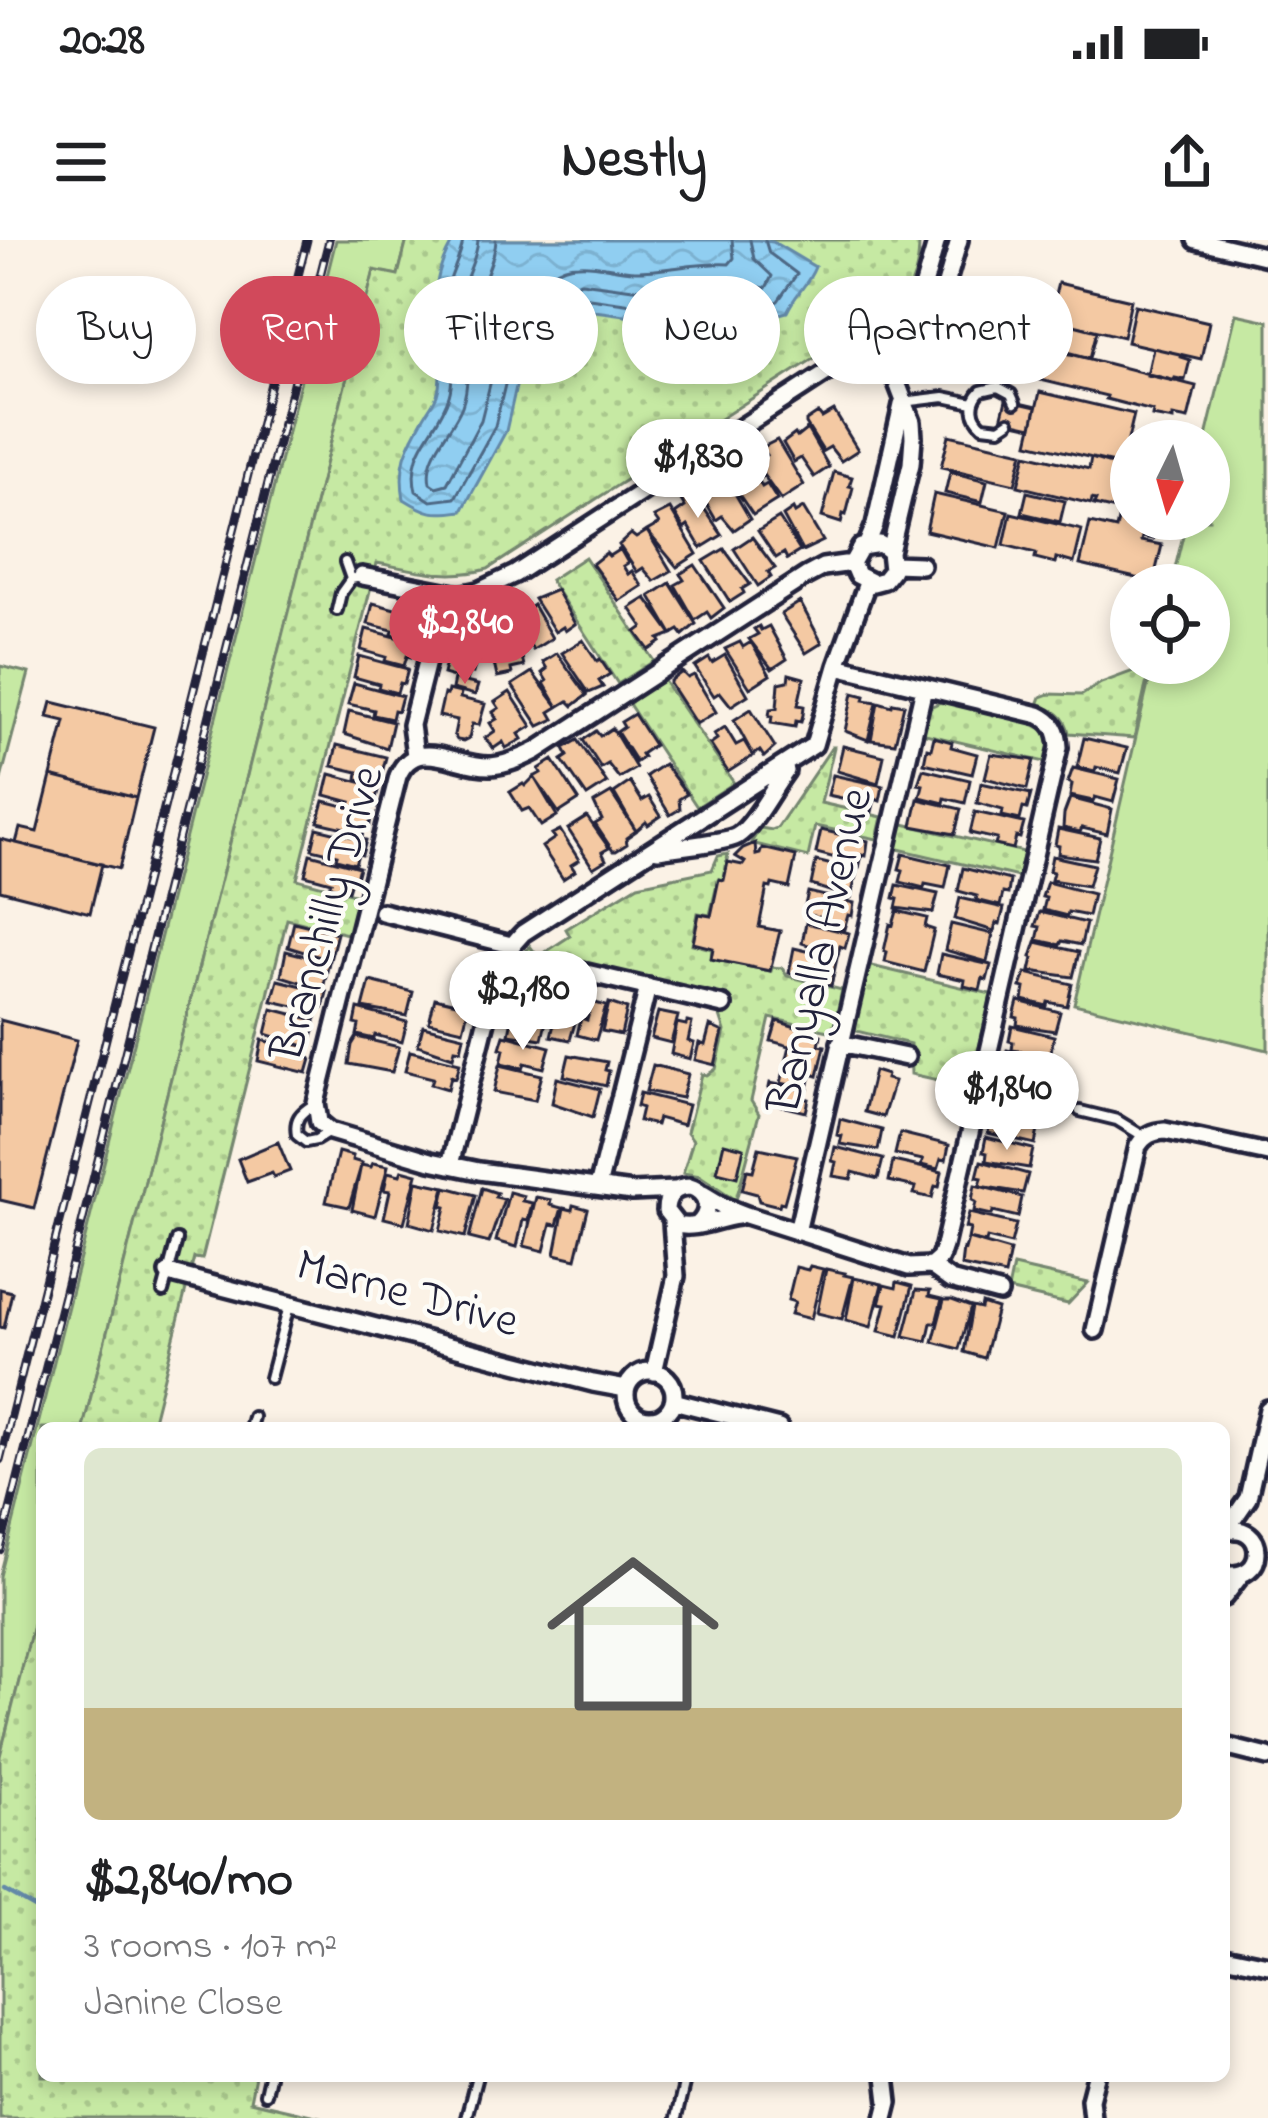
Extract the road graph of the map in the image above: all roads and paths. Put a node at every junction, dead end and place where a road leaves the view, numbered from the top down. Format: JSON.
{"nodes":[{"id":1,"x":937,"y":240,"type":"edge"},
{"id":2,"x":959,"y":240,"type":"edge"},
{"id":3,"x":1196,"y":240,"type":"edge"},
{"id":4,"x":1268,"y":257,"type":"edge"},
{"id":5,"x":927,"y":276,"type":"edge"},
{"id":6,"x":949,"y":276,"type":"edge"},
{"id":7,"x":807,"y":384,"type":"edge"},
{"id":8,"x":897,"y":384,"type":"edge"},
{"id":9,"x":902,"y":402,"type":"junction"},
{"id":10,"x":1015,"y":403,"type":"dead end"},
{"id":11,"x":973,"y":404,"type":"junction"},
{"id":12,"x":1010,"y":422,"type":"dead end"},
{"id":13,"x":867,"y":544,"type":"junction"},
{"id":14,"x":891,"y":558,"type":"junction"},
{"id":15,"x":345,"y":562,"type":"dead end"},
{"id":16,"x":853,"y":563,"type":"junction"},
{"id":17,"x":921,"y":565,"type":"dead end"},
{"id":18,"x":357,"y":578,"type":"junction"},
{"id":19,"x":867,"y":583,"type":"junction"},
{"id":20,"x":337,"y":610,"type":"dead end"},
{"id":21,"x":436,"y":626,"type":"dead end"},
{"id":22,"x":837,"y":666,"type":"junction"},
{"id":23,"x":924,"y":688,"type":"junction"},
{"id":24,"x":416,"y":755,"type":"junction"},
{"id":25,"x":795,"y":759,"type":"junction"},
{"id":26,"x":699,"y":820,"type":"junction"},
{"id":27,"x":713,"y":840,"type":"junction"},
{"id":28,"x":650,"y":852,"type":"junction"},
{"id":29,"x":382,"y":913,"type":"dead end"},
{"id":30,"x":511,"y":945,"type":"junction"},
{"id":31,"x":565,"y":968,"type":"dead end"},
{"id":32,"x":648,"y":987,"type":"junction"},
{"id":33,"x":723,"y":1005,"type":"dead end"},
{"id":34,"x":840,"y":1043,"type":"junction"},
{"id":35,"x":898,"y":1050,"type":"dead end"},
{"id":36,"x":316,"y":1103,"type":"junction"},
{"id":37,"x":1080,"y":1111,"type":"dead end"},
{"id":38,"x":330,"y":1132,"type":"junction"},
{"id":39,"x":1144,"y":1137,"type":"junction"},
{"id":40,"x":1268,"y":1153,"type":"edge"},
{"id":41,"x":450,"y":1166,"type":"junction"},
{"id":42,"x":598,"y":1186,"type":"junction"},
{"id":43,"x":675,"y":1190,"type":"junction"},
{"id":44,"x":632,"y":1192,"type":"junction"},
{"id":45,"x":703,"y":1194,"type":"junction"},
{"id":46,"x":746,"y":1216,"type":"junction"},
{"id":47,"x":670,"y":1219,"type":"junction"},
{"id":48,"x":696,"y":1225,"type":"junction"},
{"id":49,"x":796,"y":1232,"type":"junction"},
{"id":50,"x":177,"y":1240,"type":"dead end"},
{"id":51,"x":931,"y":1266,"type":"junction"},
{"id":52,"x":169,"y":1273,"type":"junction"},
{"id":53,"x":676,"y":1276,"type":"junction"},
{"id":54,"x":163,"y":1292,"type":"dead end"},
{"id":55,"x":998,"y":1293,"type":"dead end"},
{"id":56,"x":289,"y":1304,"type":"junction"},
{"id":57,"x":1095,"y":1330,"type":"dead end"},
{"id":58,"x":654,"y":1372,"type":"junction"},
{"id":59,"x":270,"y":1378,"type":"dead end"},
{"id":60,"x":626,"y":1389,"type":"junction"},
{"id":61,"x":673,"y":1401,"type":"junction"},
{"id":62,"x":1268,"y":1409,"type":"edge"},
{"id":63,"x":643,"y":1422,"type":"edge"},
{"id":64,"x":646,"y":1422,"type":"edge"},
{"id":65,"x":755,"y":1422,"type":"edge"},
{"id":66,"x":1248,"y":1498,"type":"junction"},
{"id":67,"x":1230,"y":1524,"type":"edge"},
{"id":68,"x":1230,"y":1530,"type":"edge"},
{"id":69,"x":1254,"y":1538,"type":"junction"},
{"id":70,"x":1263,"y":1558,"type":"edge"},
{"id":71,"x":1232,"y":1575,"type":"edge"},
{"id":72,"x":1230,"y":1748,"type":"edge"},
{"id":73,"x":1268,"y":1757,"type":"edge"},
{"id":74,"x":1230,"y":1957,"type":"edge"},
{"id":75,"x":1266,"y":1966,"type":"edge"},
{"id":76,"x":268,"y":2082,"type":"edge"},
{"id":77,"x":475,"y":2082,"type":"edge"},
{"id":78,"x":685,"y":2082,"type":"edge"},
{"id":79,"x":888,"y":2082,"type":"edge"},
{"id":80,"x":1094,"y":2082,"type":"edge"},
{"id":81,"x":265,"y":2094,"type":"dead end"},
{"id":82,"x":466,"y":2118,"type":"edge"},
{"id":83,"x":676,"y":2118,"type":"edge"},
{"id":84,"x":885,"y":2118,"type":"edge"},
{"id":85,"x":1092,"y":2118,"type":"edge"}],
"edges":[{"from":1,"to":5,"type":"street"},
{"from":2,"to":6,"type":"street"},
{"from":3,"to":4,"type":"street"},
{"from":7,"to":18,"type":"street"},
{"from":8,"to":9,"type":"street"},
{"from":9,"to":11,"type":"lane"},
{"from":9,"to":13,"type":"street"},
{"from":9,"to":14,"type":"street"},
{"from":10,"to":11,"type":"lane"},
{"from":11,"to":12,"type":"lane"},
{"from":13,"to":14,"type":"street"},
{"from":13,"to":16,"type":"street"},
{"from":14,"to":17,"type":"street"},
{"from":14,"to":19,"type":"street"},
{"from":15,"to":18,"type":"lane"},
{"from":16,"to":19,"type":"street"},
{"from":16,"to":24,"type":"street","name":"Branchilly Drive"},
{"from":18,"to":20,"type":"lane"},
{"from":19,"to":22,"type":"street"},
{"from":21,"to":24,"type":"street"},
{"from":22,"to":23,"type":"street"},
{"from":22,"to":25,"type":"street"},
{"from":23,"to":34,"type":"street","name":"Banyalla Avenue"},
{"from":23,"to":51,"type":"street"},
{"from":24,"to":36,"type":"street","name":"Branchilly Drive"},
{"from":25,"to":26,"type":"street"},
{"from":25,"to":27,"type":"street"},
{"from":26,"to":27,"type":"street"},
{"from":26,"to":28,"type":"street"},
{"from":27,"to":28,"type":"street"},
{"from":28,"to":30,"type":"street"},
{"from":29,"to":30,"type":"street"},
{"from":30,"to":41,"type":"street"},
{"from":31,"to":32,"type":"street"},
{"from":32,"to":33,"type":"street"},
{"from":32,"to":42,"type":"street"},
{"from":34,"to":35,"type":"street"},
{"from":34,"to":49,"type":"street","name":"Banyalla Avenue"},
{"from":36,"to":38,"type":"street","name":"Branchilly Drive"},
{"from":36,"to":38,"type":"lane"},
{"from":37,"to":39,"type":"lane"},
{"from":38,"to":41,"type":"street","name":"Branchilly Drive"},
{"from":39,"to":40,"type":"street"},
{"from":39,"to":57,"type":"street"},
{"from":41,"to":42,"type":"street","name":"Branchilly Drive"},
{"from":42,"to":44,"type":"street","name":"Branchilly Drive"},
{"from":43,"to":44,"type":"street","name":"Branchilly Drive"},
{"from":43,"to":45,"type":"street"},
{"from":43,"to":47,"type":"street"},
{"from":44,"to":47,"type":"street","name":"Branchilly Drive"},
{"from":45,"to":46,"type":"street"},
{"from":45,"to":48,"type":"street"},
{"from":46,"to":48,"type":"street"},
{"from":46,"to":49,"type":"street"},
{"from":47,"to":48,"type":"street"},
{"from":47,"to":53,"type":"street"},
{"from":48,"to":53,"type":"street"},
{"from":49,"to":51,"type":"street"},
{"from":50,"to":52,"type":"lane"},
{"from":51,"to":55,"type":"street"},
{"from":52,"to":54,"type":"lane"},
{"from":52,"to":56,"type":"street","name":"Marne Drive"},
{"from":53,"to":58,"type":"street"},
{"from":56,"to":59,"type":"lane"},
{"from":56,"to":60,"type":"street","name":"Marne Drive"},
{"from":58,"to":60,"type":"street"},
{"from":58,"to":61,"type":"street"},
{"from":60,"to":63,"type":"street"},
{"from":61,"to":64,"type":"street"},
{"from":61,"to":65,"type":"street"},
{"from":62,"to":66,"type":"street"},
{"from":66,"to":67,"type":"street"},
{"from":66,"to":69,"type":"street"},
{"from":68,"to":69,"type":"street"},
{"from":69,"to":70,"type":"street"},
{"from":70,"to":71,"type":"street"},
{"from":72,"to":73,"type":"street"},
{"from":74,"to":75,"type":"street"},
{"from":76,"to":81,"type":"lane"},
{"from":77,"to":82,"type":"lane"},
{"from":78,"to":83,"type":"lane"},
{"from":79,"to":84,"type":"street"},
{"from":80,"to":85,"type":"street"}]}
